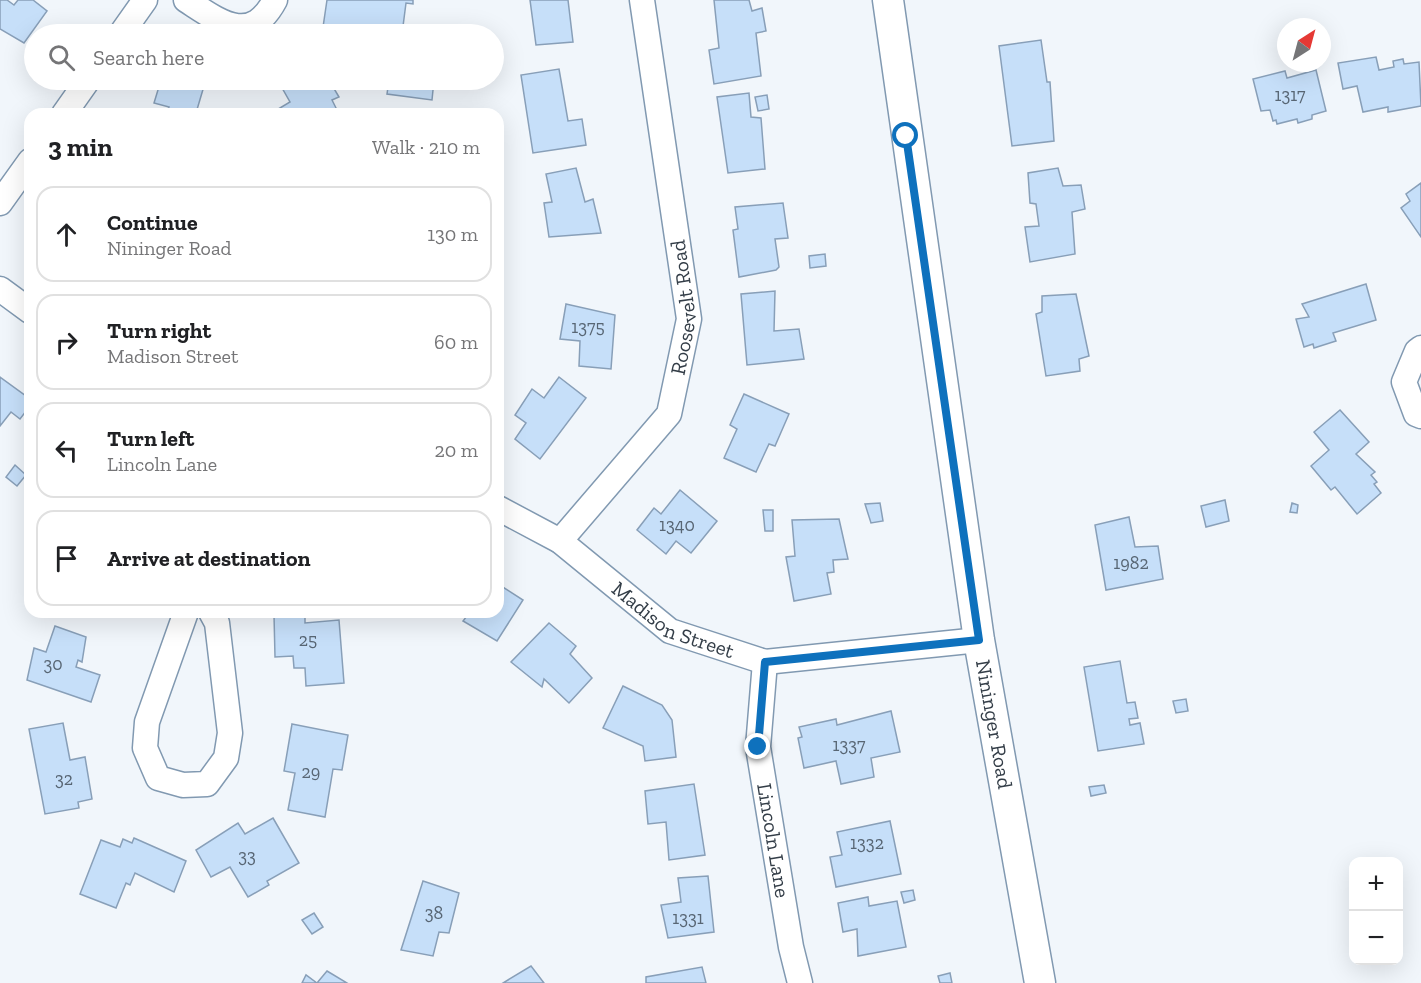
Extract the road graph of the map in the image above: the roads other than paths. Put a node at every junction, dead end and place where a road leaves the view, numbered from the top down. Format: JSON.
{"nodes":[{"id":1,"x":145,"y":0,"type":"edge"},
{"id":2,"x":186,"y":0,"type":"edge"},
{"id":3,"x":275,"y":0,"type":"edge"},
{"id":4,"x":642,"y":0,"type":"edge"},
{"id":5,"x":888,"y":0,"type":"edge"},
{"id":6,"x":128,"y":24,"type":"edge"},
{"id":7,"x":228,"y":24,"type":"edge"},
{"id":8,"x":256,"y":24,"type":"edge"},
{"id":9,"x":81,"y":90,"type":"edge"},
{"id":10,"x":68,"y":108,"type":"edge"},
{"id":11,"x":24,"y":169,"type":"edge"},
{"id":12,"x":0,"y":203,"type":"edge"},
{"id":13,"x":0,"y":289,"type":"edge"},
{"id":14,"x":24,"y":307,"type":"edge"},
{"id":15,"x":1421,"y":348,"type":"edge"},
{"id":16,"x":1421,"y":416,"type":"edge"},
{"id":17,"x":504,"y":511,"type":"edge"},
{"id":18,"x":560,"y":541,"type":"junction"},
{"id":19,"x":184,"y":618,"type":"edge"},
{"id":20,"x":215,"y":618,"type":"edge"},
{"id":21,"x":979,"y":640,"type":"junction"},
{"id":22,"x":765,"y":662,"type":"junction"},
{"id":23,"x":800,"y":983,"type":"edge"},
{"id":24,"x":1040,"y":983,"type":"edge"}],
"edges":[{"from":1,"to":6,"type":"street"},
{"from":2,"to":7,"type":"street"},
{"from":3,"to":8,"type":"street"},
{"from":4,"to":18,"type":"street","name":"Roosevelt Road"},
{"from":5,"to":21,"type":"street","name":"Nininger Road"},
{"from":9,"to":10,"type":"street"},
{"from":11,"to":12,"type":"street"},
{"from":13,"to":14,"type":"street"},
{"from":15,"to":16,"type":"street"},
{"from":17,"to":18,"type":"street","name":"Madison Street"},
{"from":18,"to":22,"type":"street","name":"Madison Street"},
{"from":19,"to":20,"type":"street"},
{"from":21,"to":22,"type":"street","name":"Madison Street"},
{"from":21,"to":24,"type":"street","name":"Nininger Road"},
{"from":22,"to":23,"type":"street","name":"Lincoln Lane"}]}
